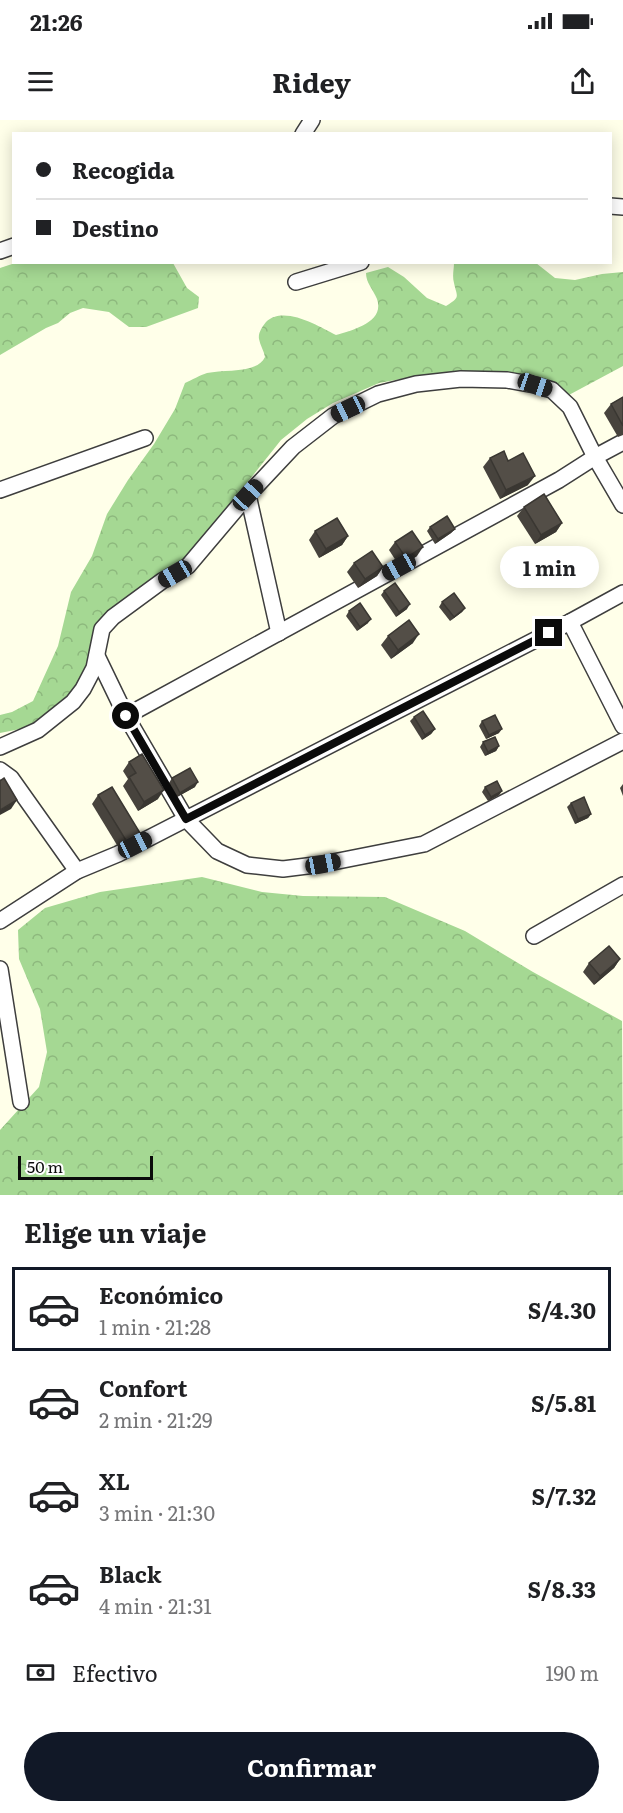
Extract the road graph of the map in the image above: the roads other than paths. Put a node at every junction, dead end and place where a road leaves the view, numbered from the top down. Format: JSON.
{"nodes":[{"id":1,"x":354,"y":264,"type":"edge"},
{"id":2,"x":296,"y":282,"type":"dead end"},
{"id":3,"x":146,"y":438,"type":"dead end"},
{"id":4,"x":623,"y":442,"type":"edge"},
{"id":5,"x":594,"y":457,"type":"junction"},
{"id":6,"x":0,"y":490,"type":"edge"},
{"id":7,"x":248,"y":495,"type":"junction"},
{"id":8,"x":623,"y":505,"type":"edge"},
{"id":9,"x":623,"y":593,"type":"edge"},
{"id":10,"x":570,"y":622,"type":"junction"},
{"id":11,"x":279,"y":633,"type":"junction"},
{"id":12,"x":97,"y":656,"type":"junction"},
{"id":13,"x":126,"y":716,"type":"junction"},
{"id":14,"x":623,"y":726,"type":"edge"},
{"id":15,"x":623,"y":741,"type":"edge"},
{"id":16,"x":0,"y":747,"type":"edge"},
{"id":17,"x":0,"y":770,"type":"edge"},
{"id":18,"x":186,"y":819,"type":"junction"},
{"id":19,"x":76,"y":871,"type":"junction"},
{"id":20,"x":623,"y":885,"type":"edge"},
{"id":21,"x":0,"y":921,"type":"edge"},
{"id":22,"x":534,"y":936,"type":"dead end"},
{"id":23,"x":0,"y":969,"type":"edge"},
{"id":24,"x":21,"y":1102,"type":"dead end"}],
"edges":[{"from":1,"to":2,"type":"street"},
{"from":3,"to":6,"type":"street"},
{"from":4,"to":5,"type":"street"},
{"from":5,"to":7,"type":"street"},
{"from":5,"to":8,"type":"street"},
{"from":5,"to":11,"type":"street"},
{"from":7,"to":11,"type":"street"},
{"from":7,"to":12,"type":"street"},
{"from":9,"to":10,"type":"street"},
{"from":10,"to":14,"type":"street"},
{"from":10,"to":18,"type":"street"},
{"from":11,"to":13,"type":"street"},
{"from":12,"to":13,"type":"street"},
{"from":12,"to":16,"type":"street"},
{"from":13,"to":18,"type":"street"},
{"from":15,"to":18,"type":"street"},
{"from":17,"to":19,"type":"street"},
{"from":18,"to":19,"type":"street"},
{"from":19,"to":21,"type":"street"},
{"from":20,"to":22,"type":"street"},
{"from":23,"to":24,"type":"street"}]}
